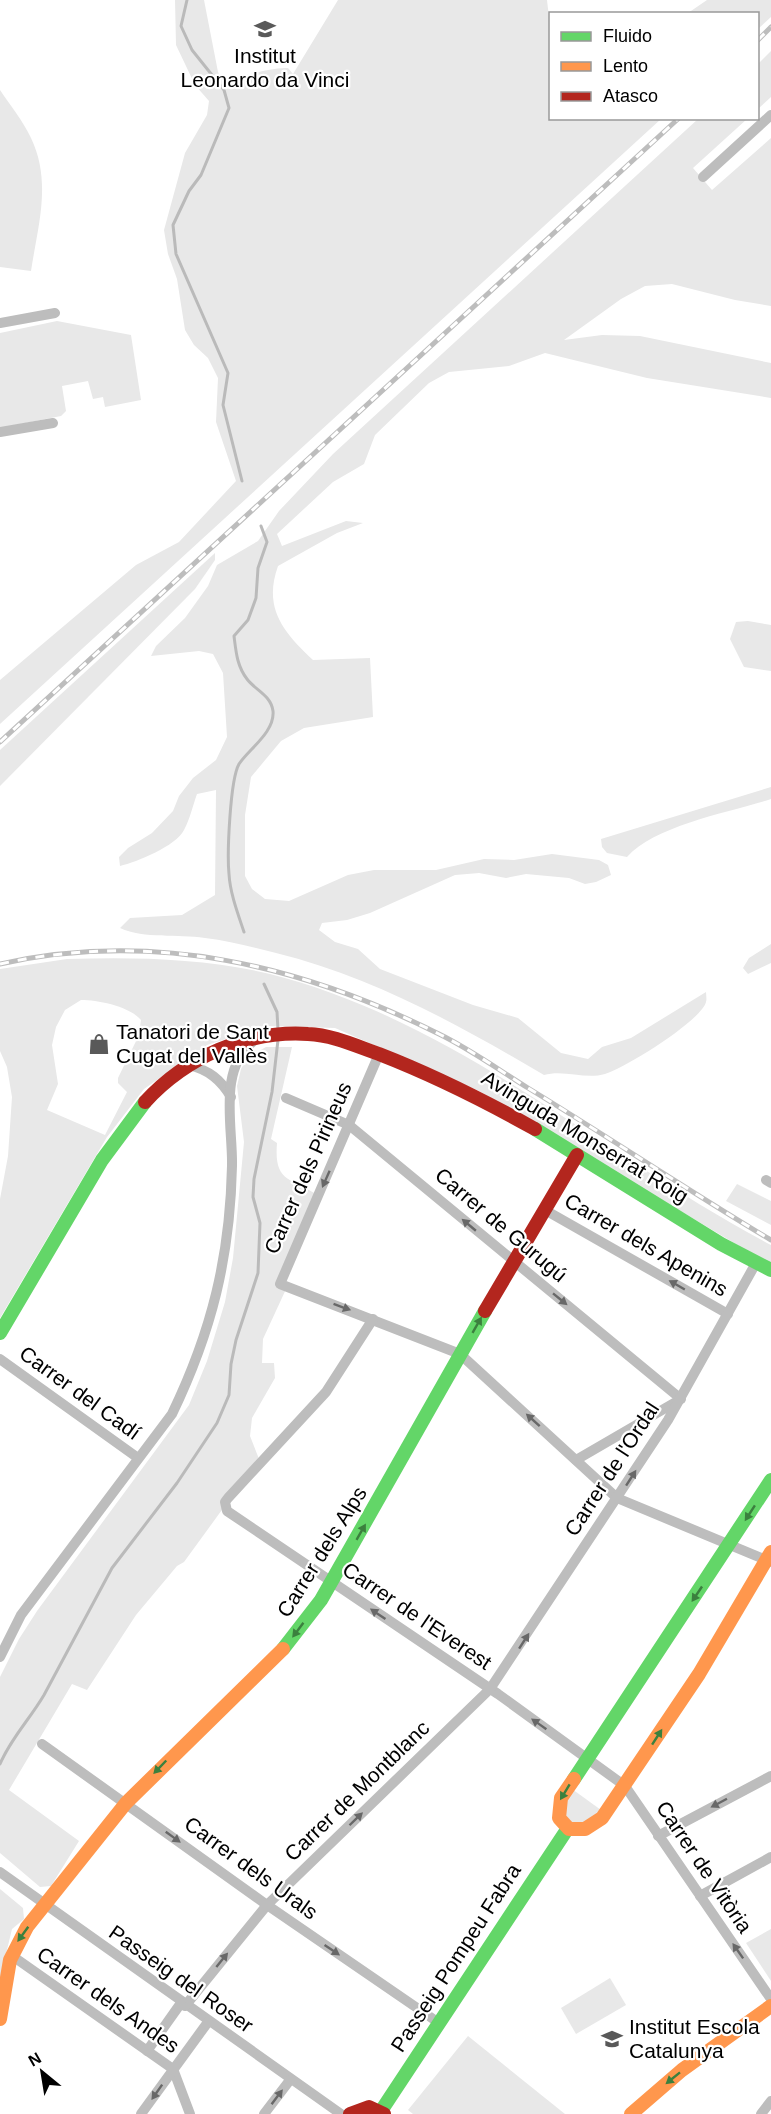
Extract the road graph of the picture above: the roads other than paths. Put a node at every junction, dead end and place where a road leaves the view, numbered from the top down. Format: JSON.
{"nodes":[{"id":1,"x":771,"y":115,"type":"edge"},
{"id":2,"x":703,"y":177,"type":"dead end"},
{"id":3,"x":55,"y":314,"type":"dead end"},
{"id":4,"x":0,"y":323,"type":"edge"},
{"id":5,"x":53,"y":423,"type":"dead end"},
{"id":6,"x":0,"y":432,"type":"edge"},
{"id":7,"x":262,"y":1036,"type":"junction"},
{"id":8,"x":376,"y":1061,"type":"dead end"},
{"id":9,"x":189,"y":1065,"type":"junction"},
{"id":10,"x":231,"y":1097,"type":"junction"},
{"id":11,"x":286,"y":1098,"type":"dead end"},
{"id":12,"x":350,"y":1125,"type":"junction"},
{"id":13,"x":577,"y":1155,"type":"junction"},
{"id":14,"x":545,"y":1210,"type":"junction"},
{"id":15,"x":514,"y":1262,"type":"junction"},
{"id":16,"x":756,"y":1263,"type":"junction"},
{"id":17,"x":771,"y":1270,"type":"edge"},
{"id":18,"x":728,"y":1314,"type":"junction"},
{"id":19,"x":373,"y":1319,"type":"junction"},
{"id":20,"x":0,"y":1333,"type":"edge"},
{"id":21,"x":460,"y":1354,"type":"junction"},
{"id":22,"x":0,"y":1359,"type":"edge"},
{"id":23,"x":681,"y":1399,"type":"junction"},
{"id":24,"x":138,"y":1458,"type":"junction"},
{"id":25,"x":576,"y":1460,"type":"junction"},
{"id":26,"x":771,"y":1480,"type":"edge"},
{"id":27,"x":617,"y":1498,"type":"junction"},
{"id":28,"x":729,"y":1546,"type":"junction"},
{"id":29,"x":769,"y":1558,"type":"edge"},
{"id":30,"x":332,"y":1582,"type":"junction"},
{"id":31,"x":0,"y":1657,"type":"edge"},
{"id":32,"x":490,"y":1689,"type":"junction"},
{"id":33,"x":42,"y":1744,"type":"dead end"},
{"id":34,"x":587,"y":1757,"type":"junction"},
{"id":35,"x":771,"y":1776,"type":"edge"},
{"id":36,"x":625,"y":1786,"type":"junction"},
{"id":37,"x":126,"y":1803,"type":"junction"},
{"id":38,"x":568,"y":1828,"type":"junction"},
{"id":39,"x":658,"y":1836,"type":"junction"},
{"id":40,"x":771,"y":1857,"type":"edge"},
{"id":41,"x":0,"y":1872,"type":"edge"},
{"id":42,"x":700,"y":1896,"type":"junction"},
{"id":43,"x":267,"y":1905,"type":"junction"},
{"id":44,"x":45,"y":1906,"type":"junction"},
{"id":45,"x":11,"y":1955,"type":"junction"},
{"id":46,"x":771,"y":2000,"type":"edge"},
{"id":47,"x":183,"y":2004,"type":"junction"},
{"id":48,"x":771,"y":2006,"type":"edge"},
{"id":49,"x":0,"y":2019,"type":"edge"},
{"id":50,"x":208,"y":2022,"type":"junction"},
{"id":51,"x":439,"y":2023,"type":"junction"},
{"id":52,"x":147,"y":2051,"type":"junction"},
{"id":53,"x":173,"y":2069,"type":"junction"},
{"id":54,"x":290,"y":2080,"type":"junction"},
{"id":55,"x":771,"y":2101,"type":"edge"},
{"id":56,"x":382,"y":2113,"type":"edge"},
{"id":57,"x":141,"y":2114,"type":"edge"},
{"id":58,"x":190,"y":2114,"type":"edge"},
{"id":59,"x":264,"y":2114,"type":"edge"},
{"id":60,"x":341,"y":2114,"type":"edge"},
{"id":61,"x":350,"y":2114,"type":"edge"},
{"id":62,"x":631,"y":2114,"type":"edge"},
{"id":63,"x":761,"y":2114,"type":"edge"}],
"edges":[{"from":1,"to":2,"type":"street"},
{"from":3,"to":4,"type":"street"},
{"from":5,"to":6,"type":"street"},
{"from":7,"to":9,"type":"street","name":"Avinguda Monserrat Roig"},
{"from":7,"to":10,"type":"street"},
{"from":7,"to":13,"type":"street","name":"Avinguda Monserrat Roig"},
{"from":8,"to":12,"type":"street","name":"Carrer dels Pirineus"},
{"from":9,"to":10,"type":"street"},
{"from":9,"to":20,"type":"street","name":"Avinguda Monserrat Roig"},
{"from":10,"to":24,"type":"street"},
{"from":11,"to":12,"type":"street","name":"Carrer de Gurugú"},
{"from":15,"to":12,"type":"street","name":"Carrer de Gurugú","one_way":true},
{"from":12,"to":19,"type":"street","name":"Carrer dels Pirineus","one_way":true},
{"from":13,"to":14,"type":"street","name":"Carrer dels Alps"},
{"from":13,"to":16,"type":"street","name":"Avinguda Monserrat Roig"},
{"from":14,"to":15,"type":"street","name":"Carrer dels Alps"},
{"from":18,"to":14,"type":"street","name":"Carrer dels Apenins","one_way":true},
{"from":21,"to":15,"type":"street","name":"Carrer dels Alps","one_way":true},
{"from":15,"to":23,"type":"street","name":"Carrer de Gurugú","one_way":true},
{"from":16,"to":17,"type":"street","name":"Avinguda Monserrat Roig"},
{"from":16,"to":18,"type":"street","name":"Carrer de l'Ordal"},
{"from":18,"to":23,"type":"street","name":"Carrer de l'Ordal"},
{"from":19,"to":21,"type":"street"},
{"from":19,"to":30,"type":"street","name":"Carrer de l'Everest"},
{"from":25,"to":21,"type":"street","one_way":true},
{"from":30,"to":21,"type":"street","name":"Carrer dels Alps","one_way":true},
{"from":22,"to":24,"type":"street","name":"Carrer del Cadí"},
{"from":23,"to":25,"type":"street"},
{"from":27,"to":23,"type":"street","name":"Carrer de l'Ordal","one_way":true},
{"from":24,"to":31,"type":"street"},
{"from":25,"to":27,"type":"street"},
{"from":26,"to":28,"type":"street","one_way":true},
{"from":27,"to":28,"type":"street"},
{"from":32,"to":27,"type":"street","name":"Carrer de l'Ordal","one_way":true},
{"from":28,"to":29,"type":"street"},
{"from":28,"to":34,"type":"street","one_way":true},
{"from":36,"to":29,"type":"street","one_way":true},
{"from":32,"to":30,"type":"street","name":"Carrer de l'Everest","one_way":true},
{"from":30,"to":37,"type":"street","name":"Carrer dels Alps","one_way":true},
{"from":34,"to":32,"type":"street","name":"Carrer de l'Everest","one_way":true},
{"from":43,"to":32,"type":"street","name":"Carrer de Montblanc","one_way":true},
{"from":33,"to":37,"type":"street","name":"Carrer dels Urals"},
{"from":34,"to":36,"type":"street"},
{"from":34,"to":38,"type":"street","one_way":true},
{"from":35,"to":39,"type":"street","one_way":true},
{"from":36,"to":38,"type":"street"},
{"from":36,"to":39,"type":"street","name":"Carrer de Vitòria"},
{"from":37,"to":43,"type":"street","name":"Carrer dels Urals","one_way":true},
{"from":37,"to":44,"type":"street","name":"Carrer dels Alps"},
{"from":38,"to":51,"type":"street","name":"Passeig Pompeu Fabra"},
{"from":39,"to":42,"type":"street","name":"Carrer de Vitòria"},
{"from":40,"to":42,"type":"street"},
{"from":41,"to":44,"type":"street","name":"Passeig del Roser"},
{"from":46,"to":42,"type":"street","name":"Carrer de Vitòria","one_way":true},
{"from":47,"to":43,"type":"street","name":"Carrer de Montblanc","one_way":true},
{"from":43,"to":51,"type":"street","name":"Carrer dels Urals","one_way":true},
{"from":44,"to":45,"type":"street","name":"Carrer dels Alps","one_way":true},
{"from":44,"to":47,"type":"street","name":"Passeig del Roser"},
{"from":45,"to":49,"type":"street","name":"Carrer dels Alps"},
{"from":45,"to":52,"type":"street","name":"Carrer dels Andes"},
{"from":47,"to":50,"type":"street","name":"Passeig del Roser"},
{"from":47,"to":52,"type":"street","name":"Carrer de Montblanc"},
{"from":48,"to":62,"type":"street","one_way":true},
{"from":50,"to":53,"type":"street"},
{"from":50,"to":54,"type":"street","name":"Passeig del Roser"},
{"from":51,"to":56,"type":"street","name":"Passeig Pompeu Fabra"},
{"from":52,"to":53,"type":"street","name":"Carrer dels Andes"},
{"from":53,"to":57,"type":"street","one_way":true},
{"from":53,"to":58,"type":"street","name":"Carrer dels Andes"},
{"from":59,"to":54,"type":"street","one_way":true},
{"from":54,"to":60,"type":"street","name":"Passeig del Roser"},
{"from":55,"to":63,"type":"street"},
{"from":56,"to":61,"type":"street"}]}
